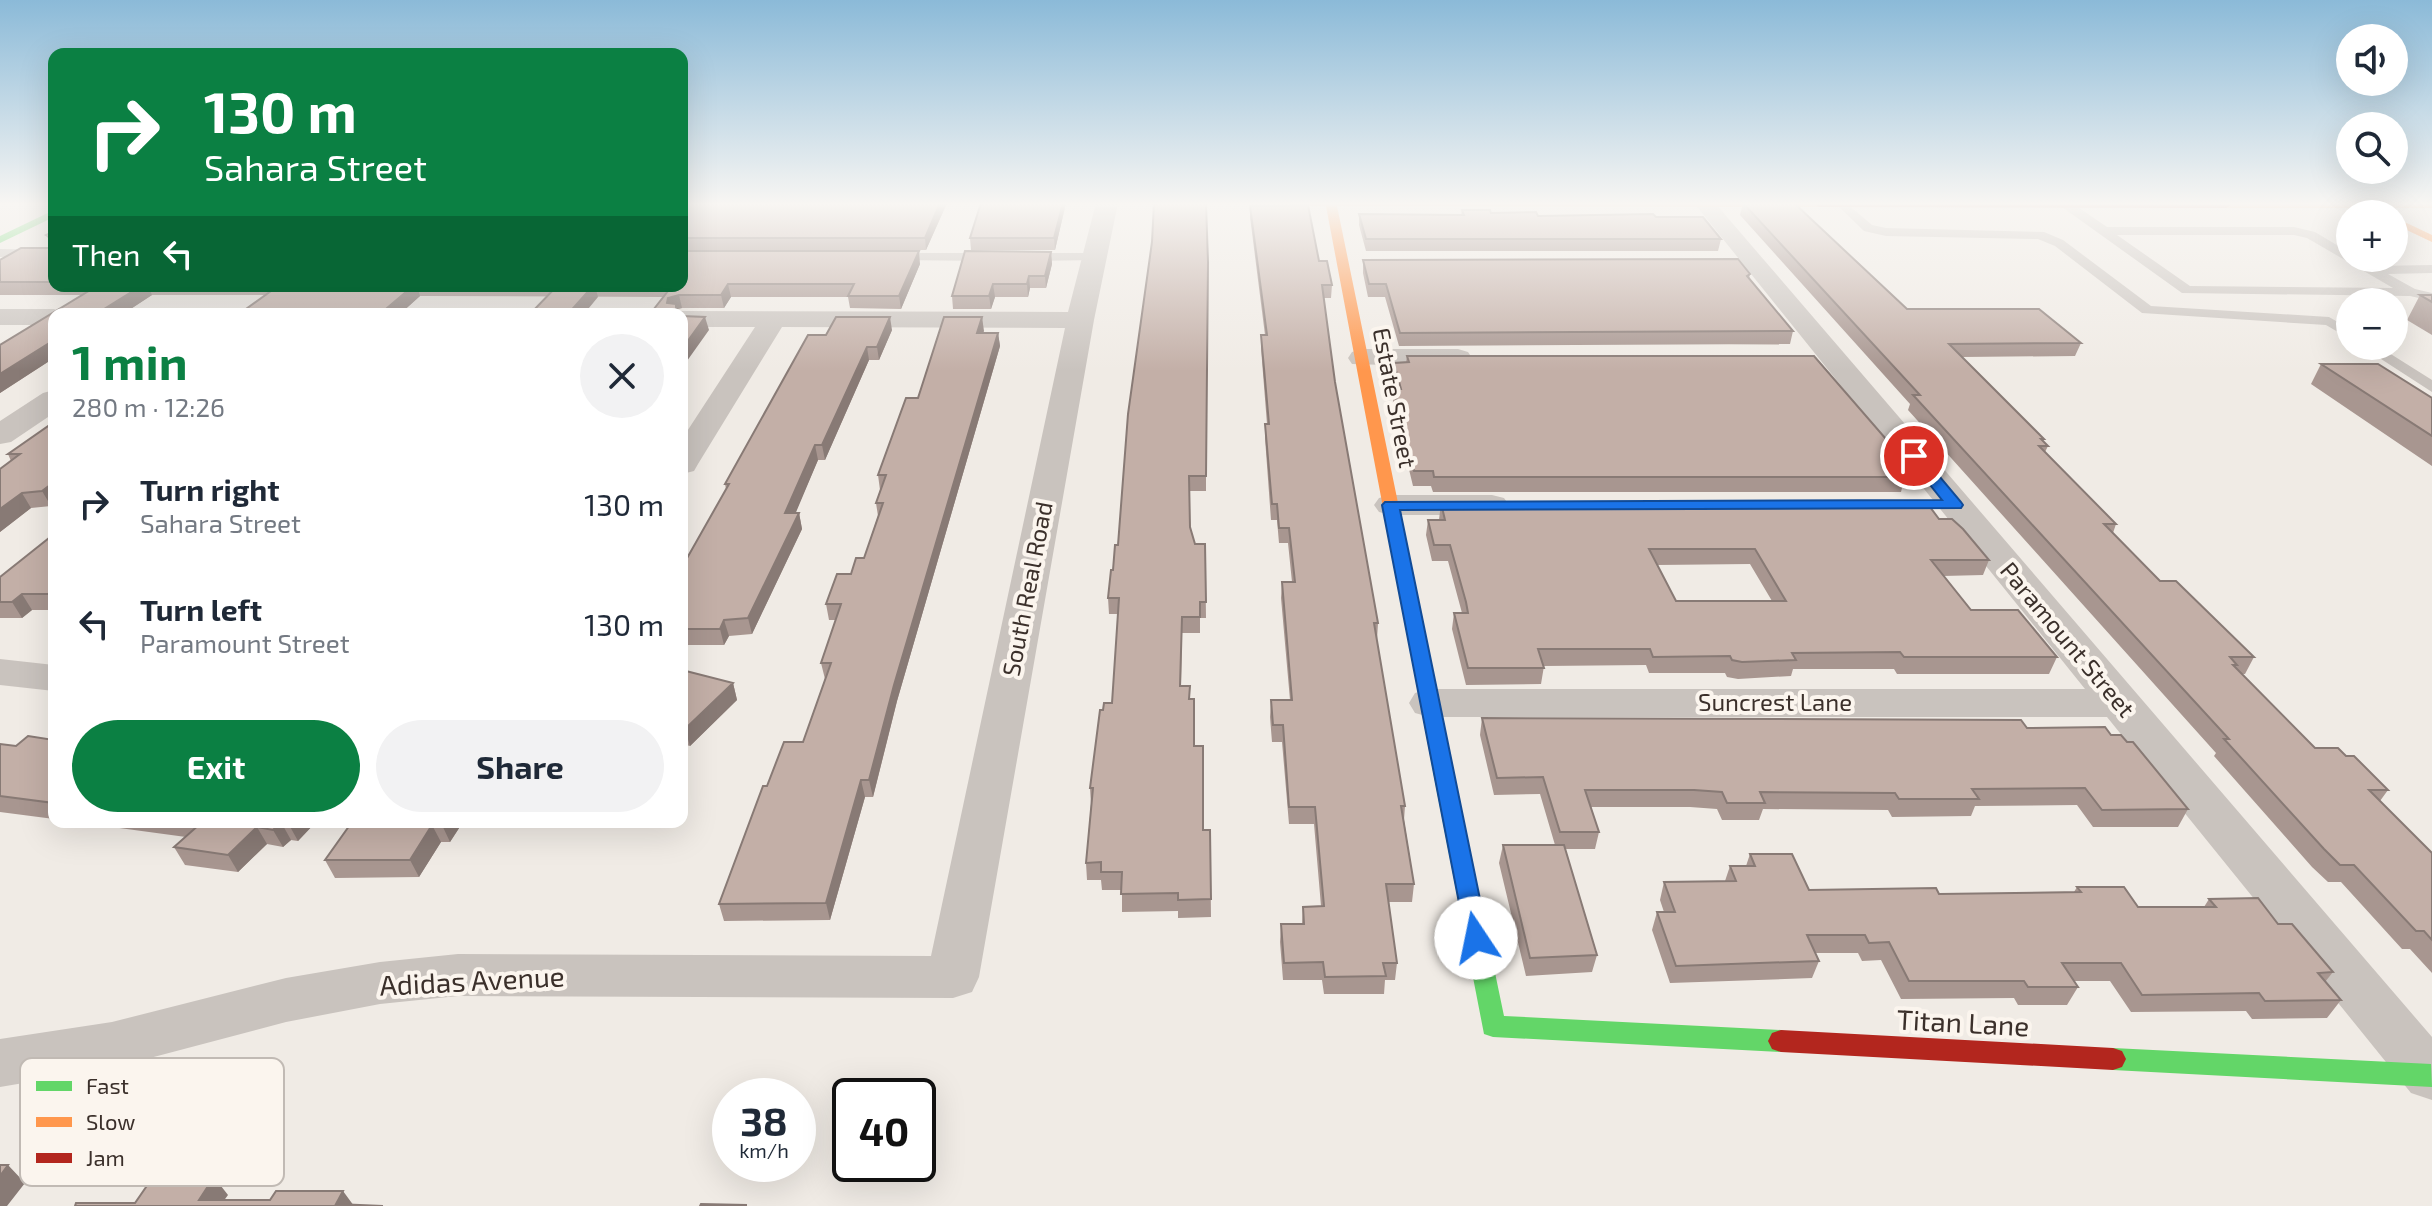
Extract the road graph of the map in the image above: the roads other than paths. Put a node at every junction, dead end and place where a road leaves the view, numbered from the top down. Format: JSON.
{"nodes":[{"id":1,"x":1095,"y":259,"type":"edge"},
{"id":2,"x":1735,"y":259,"type":"edge"},
{"id":3,"x":2080,"y":259,"type":"edge"},
{"id":4,"x":2142,"y":259,"type":"edge"},
{"id":5,"x":1343,"y":261,"type":"joint"},
{"id":6,"x":1374,"y":261,"type":"edge"},
{"id":7,"x":2408,"y":269,"type":"edge"},
{"id":8,"x":2432,"y":269,"type":"edge"},
{"id":9,"x":2375,"y":272,"type":"edge"},
{"id":10,"x":2410,"y":292,"type":"junction"},
{"id":11,"x":2432,"y":297,"type":"edge"},
{"id":12,"x":0,"y":317,"type":"edge"},
{"id":13,"x":48,"y":317,"type":"edge"},
{"id":14,"x":688,"y":319,"type":"edge"},
{"id":15,"x":774,"y":319,"type":"junction"},
{"id":16,"x":1080,"y":320,"type":"junction"},
{"id":17,"x":2336,"y":326,"type":"edge"},
{"id":18,"x":1362,"y":358,"type":"junction"},
{"id":19,"x":1487,"y":358,"type":"edge"},
{"id":20,"x":2390,"y":360,"type":"edge"},
{"id":21,"x":2432,"y":387,"type":"edge"},
{"id":22,"x":48,"y":403,"type":"edge"},
{"id":23,"x":0,"y":435,"type":"edge"},
{"id":24,"x":688,"y":455,"type":"edge"},
{"id":25,"x":1391,"y":505,"type":"junction"},
{"id":26,"x":1516,"y":505,"type":"edge"},
{"id":27,"x":1908,"y":505,"type":"edge"},
{"id":28,"x":1955,"y":505,"type":"junction"},
{"id":29,"x":0,"y":672,"type":"edge"},
{"id":30,"x":48,"y":677,"type":"edge"},
{"id":31,"x":1430,"y":703,"type":"junction"},
{"id":32,"x":2120,"y":703,"type":"junction"},
{"id":33,"x":953,"y":977,"type":"joint"},
{"id":34,"x":1493,"y":1026,"type":"joint"},
{"id":35,"x":31,"y":1058,"type":"edge"},
{"id":36,"x":20,"y":1060,"type":"edge"},
{"id":37,"x":0,"y":1063,"type":"edge"},
{"id":38,"x":2431,"y":1076,"type":"edge"}],
"edges":[{"from":1,"to":16,"type":"street","name":"South Real Road"},
{"from":2,"to":28,"type":"street","name":"Paramount Street"},
{"from":3,"to":17,"type":"lane"},
{"from":4,"to":10,"type":"lane"},
{"from":5,"to":6,"type":"street"},
{"from":5,"to":18,"type":"street","name":"Estate Street"},
{"from":7,"to":8,"type":"lane"},
{"from":9,"to":10,"type":"lane"},
{"from":10,"to":11,"type":"lane"},
{"from":12,"to":13,"type":"street"},
{"from":14,"to":15,"type":"street"},
{"from":15,"to":16,"type":"street"},
{"from":15,"to":24,"type":"street"},
{"from":16,"to":33,"type":"street","name":"South Real Road"},
{"from":18,"to":19,"type":"street"},
{"from":18,"to":25,"type":"street","name":"Estate Street"},
{"from":20,"to":21,"type":"lane"},
{"from":22,"to":23,"type":"street"},
{"from":25,"to":26,"type":"street"},
{"from":25,"to":31,"type":"street","name":"Estate Street"},
{"from":27,"to":28,"type":"street"},
{"from":28,"to":32,"type":"street","name":"Paramount Street"},
{"from":29,"to":30,"type":"street"},
{"from":31,"to":32,"type":"street","name":"Suncrest Lane"},
{"from":31,"to":34,"type":"street","name":"Estate Street"},
{"from":32,"to":38,"type":"street","name":"Paramount Street"},
{"from":33,"to":35,"type":"street","name":"Adidas Avenue"},
{"from":34,"to":38,"type":"street","name":"Titan Lane"},
{"from":36,"to":37,"type":"street","name":"Adidas Avenue"}]}
